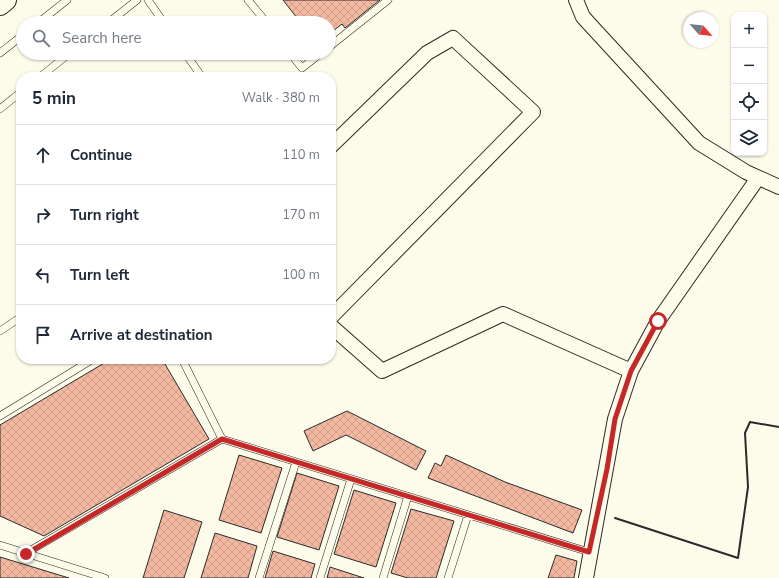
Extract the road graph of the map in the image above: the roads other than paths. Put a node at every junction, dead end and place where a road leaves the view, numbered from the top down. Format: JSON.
{"nodes":[{"id":1,"x":6,"y":0,"type":"edge"},
{"id":2,"x":67,"y":0,"type":"edge"},
{"id":3,"x":137,"y":0,"type":"edge"},
{"id":4,"x":148,"y":0,"type":"edge"},
{"id":5,"x":248,"y":0,"type":"edge"},
{"id":6,"x":388,"y":0,"type":"edge"},
{"id":7,"x":576,"y":0,"type":"edge"},
{"id":8,"x":0,"y":5,"type":"edge"},
{"id":9,"x":47,"y":16,"type":"edge"},
{"id":10,"x":117,"y":16,"type":"edge"},
{"id":11,"x":159,"y":16,"type":"edge"},
{"id":12,"x":261,"y":16,"type":"edge"},
{"id":13,"x":16,"y":40,"type":"edge"},
{"id":14,"x":336,"y":41,"type":"edge"},
{"id":15,"x":0,"y":53,"type":"edge"},
{"id":16,"x":61,"y":60,"type":"edge"},
{"id":17,"x":190,"y":60,"type":"edge"},
{"id":18,"x":296,"y":60,"type":"edge"},
{"id":19,"x":312,"y":60,"type":"edge"},
{"id":20,"x":46,"y":72,"type":"edge"},
{"id":21,"x":198,"y":72,"type":"edge"},
{"id":22,"x":16,"y":96,"type":"edge"},
{"id":23,"x":0,"y":109,"type":"edge"},
{"id":24,"x":336,"y":141,"type":"edge"},
{"id":25,"x":758,"y":178,"type":"junction"},
{"id":26,"x":779,"y":187,"type":"edge"},
{"id":27,"x":336,"y":312,"type":"edge"},
{"id":28,"x":16,"y":320,"type":"edge"},
{"id":29,"x":336,"y":330,"type":"edge"},
{"id":30,"x":0,"y":331,"type":"edge"},
{"id":31,"x":85,"y":364,"type":"edge"},
{"id":32,"x":184,"y":364,"type":"edge"},
{"id":33,"x":631,"y":371,"type":"junction"},
{"id":34,"x":0,"y":416,"type":"edge"},
{"id":35,"x":222,"y":439,"type":"junction"},
{"id":36,"x":296,"y":462,"type":"junction"},
{"id":37,"x":351,"y":479,"type":"junction"},
{"id":38,"x":408,"y":496,"type":"junction"},
{"id":39,"x":468,"y":515,"type":"junction"},
{"id":40,"x":0,"y":545,"type":"edge"},
{"id":41,"x":589,"y":552,"type":"junction"},
{"id":42,"x":26,"y":554,"type":"junction"},
{"id":43,"x":105,"y":578,"type":"edge"},
{"id":44,"x":259,"y":578,"type":"edge"},
{"id":45,"x":320,"y":578,"type":"edge"},
{"id":46,"x":382,"y":578,"type":"edge"},
{"id":47,"x":448,"y":578,"type":"edge"},
{"id":48,"x":586,"y":578,"type":"edge"}],
"edges":[{"from":1,"to":8,"type":"main road"},
{"from":2,"to":9,"type":"lane"},
{"from":3,"to":10,"type":"lane"},
{"from":4,"to":11,"type":"lane"},
{"from":5,"to":12,"type":"lane"},
{"from":6,"to":14,"type":"lane"},
{"from":7,"to":25,"type":"street"},
{"from":13,"to":15,"type":"lane"},
{"from":16,"to":20,"type":"lane"},
{"from":17,"to":21,"type":"lane"},
{"from":18,"to":19,"type":"lane"},
{"from":22,"to":23,"type":"lane"},
{"from":24,"to":27,"type":"street"},
{"from":25,"to":26,"type":"street"},
{"from":25,"to":33,"type":"street"},
{"from":28,"to":30,"type":"lane"},
{"from":29,"to":33,"type":"street"},
{"from":31,"to":34,"type":"lane"},
{"from":32,"to":35,"type":"lane"},
{"from":33,"to":41,"type":"street"},
{"from":35,"to":36,"type":"lane"},
{"from":35,"to":42,"type":"lane"},
{"from":36,"to":37,"type":"lane"},
{"from":36,"to":44,"type":"lane"},
{"from":37,"to":38,"type":"lane"},
{"from":37,"to":45,"type":"lane"},
{"from":38,"to":39,"type":"lane"},
{"from":38,"to":46,"type":"lane"},
{"from":39,"to":41,"type":"lane"},
{"from":39,"to":47,"type":"lane"},
{"from":40,"to":42,"type":"lane"},
{"from":41,"to":48,"type":"street"},
{"from":42,"to":43,"type":"lane"}]}
